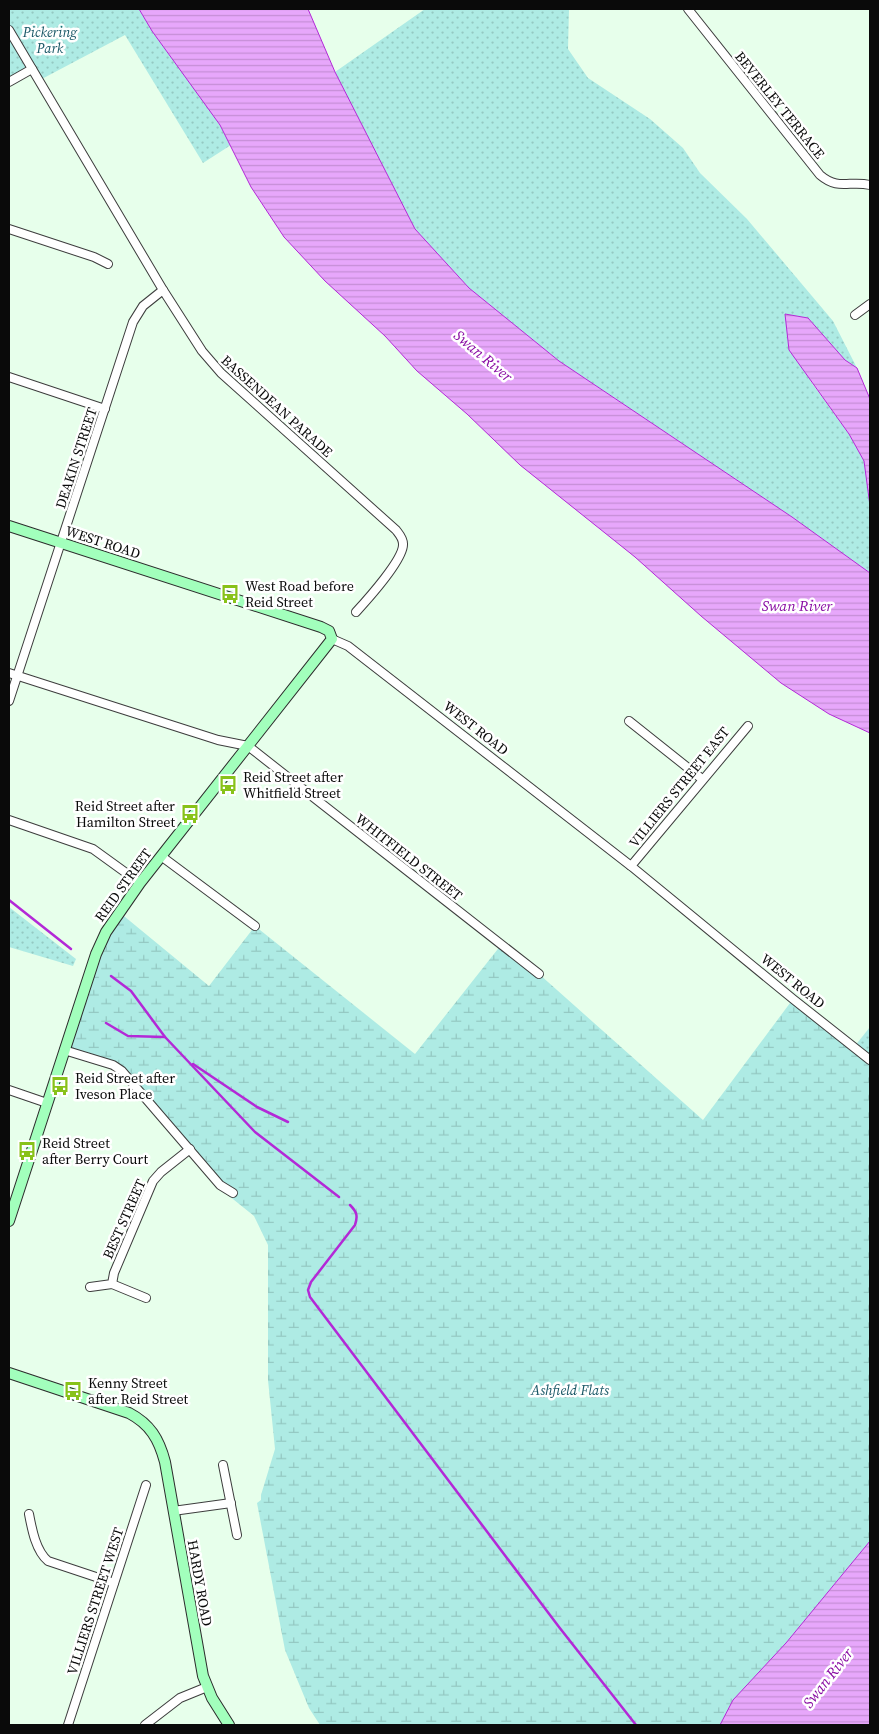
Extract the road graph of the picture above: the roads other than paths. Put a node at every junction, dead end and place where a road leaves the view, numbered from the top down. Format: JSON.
{"nodes":[{"id":1,"x":688,"y":9,"type":"edge"},
{"id":2,"x":9,"y":30,"type":"edge"},
{"id":3,"x":32,"y":70,"type":"junction"},
{"id":4,"x":9,"y":82,"type":"edge"},
{"id":5,"x":870,"y":185,"type":"edge"},
{"id":6,"x":9,"y":229,"type":"edge"},
{"id":7,"x":108,"y":264,"type":"dead end"},
{"id":8,"x":163,"y":290,"type":"junction"},
{"id":9,"x":870,"y":304,"type":"edge"},
{"id":10,"x":855,"y":315,"type":"dead end"},
{"id":11,"x":9,"y":377,"type":"edge"},
{"id":12,"x":105,"y":409,"type":"junction"},
{"id":13,"x":9,"y":526,"type":"edge"},
{"id":14,"x":61,"y":543,"type":"junction"},
{"id":15,"x":356,"y":612,"type":"dead end"},
{"id":16,"x":332,"y":639,"type":"junction"},
{"id":17,"x":9,"y":673,"type":"edge"},
{"id":18,"x":17,"y":676,"type":"junction"},
{"id":19,"x":9,"y":701,"type":"edge"},
{"id":20,"x":629,"y":720,"type":"dead end"},
{"id":21,"x":748,"y":726,"type":"dead end"},
{"id":22,"x":248,"y":746,"type":"junction"},
{"id":23,"x":702,"y":779,"type":"junction"},
{"id":24,"x":9,"y":820,"type":"edge"},
{"id":25,"x":161,"y":856,"type":"junction"},
{"id":26,"x":631,"y":866,"type":"junction"},
{"id":27,"x":140,"y":883,"type":"junction"},
{"id":28,"x":255,"y":926,"type":"dead end"},
{"id":29,"x":540,"y":974,"type":"dead end"},
{"id":30,"x":64,"y":1050,"type":"junction"},
{"id":31,"x":870,"y":1060,"type":"edge"},
{"id":32,"x":9,"y":1090,"type":"edge"},
{"id":33,"x":47,"y":1103,"type":"junction"},
{"id":34,"x":190,"y":1148,"type":"junction"},
{"id":35,"x":233,"y":1193,"type":"dead end"},
{"id":36,"x":9,"y":1221,"type":"edge"},
{"id":37,"x":112,"y":1284,"type":"junction"},
{"id":38,"x":90,"y":1288,"type":"dead end"},
{"id":39,"x":146,"y":1298,"type":"dead end"},
{"id":40,"x":9,"y":1373,"type":"edge"},
{"id":41,"x":223,"y":1465,"type":"dead end"},
{"id":42,"x":146,"y":1485,"type":"dead end"},
{"id":43,"x":231,"y":1503,"type":"junction"},
{"id":44,"x":173,"y":1511,"type":"junction"},
{"id":45,"x":29,"y":1514,"type":"dead end"},
{"id":46,"x":237,"y":1535,"type":"dead end"},
{"id":47,"x":114,"y":1583,"type":"junction"},
{"id":48,"x":207,"y":1687,"type":"junction"},
{"id":49,"x":68,"y":1725,"type":"edge"},
{"id":50,"x":145,"y":1725,"type":"edge"},
{"id":51,"x":229,"y":1725,"type":"edge"}],
"edges":[{"from":1,"to":5,"type":"street","name":"BEVERLEY TERRACE"},
{"from":2,"to":3,"type":"street","name":"BASSENDEAN PARADE"},
{"from":3,"to":4,"type":"street"},
{"from":3,"to":8,"type":"street","name":"BASSENDEAN PARADE"},
{"from":6,"to":7,"type":"street"},
{"from":8,"to":12,"type":"street","name":"DEAKIN STREET"},
{"from":8,"to":15,"type":"street","name":"BASSENDEAN PARADE"},
{"from":9,"to":10,"type":"street"},
{"from":11,"to":12,"type":"street"},
{"from":12,"to":14,"type":"street","name":"DEAKIN STREET"},
{"from":13,"to":14,"type":"street","name":"WEST ROAD"},
{"from":14,"to":16,"type":"street","name":"WEST ROAD"},
{"from":14,"to":18,"type":"street","name":"DEAKIN STREET"},
{"from":16,"to":22,"type":"street","name":"REID STREET"},
{"from":16,"to":26,"type":"street","name":"WEST ROAD"},
{"from":17,"to":18,"type":"street","name":"WHITFIELD STREET"},
{"from":18,"to":19,"type":"street","name":"DEAKIN STREET"},
{"from":18,"to":22,"type":"street","name":"WHITFIELD STREET"},
{"from":20,"to":23,"type":"street"},
{"from":21,"to":23,"type":"street","name":"VILLIERS STREET EAST"},
{"from":22,"to":25,"type":"street","name":"REID STREET"},
{"from":22,"to":29,"type":"street","name":"WHITFIELD STREET"},
{"from":23,"to":26,"type":"street","name":"VILLIERS STREET EAST"},
{"from":24,"to":27,"type":"street"},
{"from":25,"to":27,"type":"street","name":"REID STREET"},
{"from":25,"to":28,"type":"street"},
{"from":26,"to":31,"type":"street","name":"WEST ROAD"},
{"from":27,"to":30,"type":"street","name":"REID STREET"},
{"from":30,"to":33,"type":"street","name":"REID STREET"},
{"from":30,"to":34,"type":"street"},
{"from":32,"to":33,"type":"street"},
{"from":33,"to":36,"type":"street","name":"REID STREET"},
{"from":34,"to":35,"type":"street"},
{"from":34,"to":37,"type":"street","name":"BEST STREET"},
{"from":37,"to":38,"type":"street"},
{"from":37,"to":39,"type":"street"},
{"from":40,"to":44,"type":"street","name":"HARDY ROAD"},
{"from":41,"to":43,"type":"street"},
{"from":42,"to":47,"type":"street","name":"VILLIERS STREET WEST"},
{"from":43,"to":44,"type":"street"},
{"from":43,"to":46,"type":"street"},
{"from":44,"to":48,"type":"street","name":"HARDY ROAD"},
{"from":45,"to":47,"type":"street"},
{"from":47,"to":49,"type":"street","name":"VILLIERS STREET WEST"},
{"from":48,"to":50,"type":"street"},
{"from":48,"to":51,"type":"street","name":"HARDY ROAD"}]}
